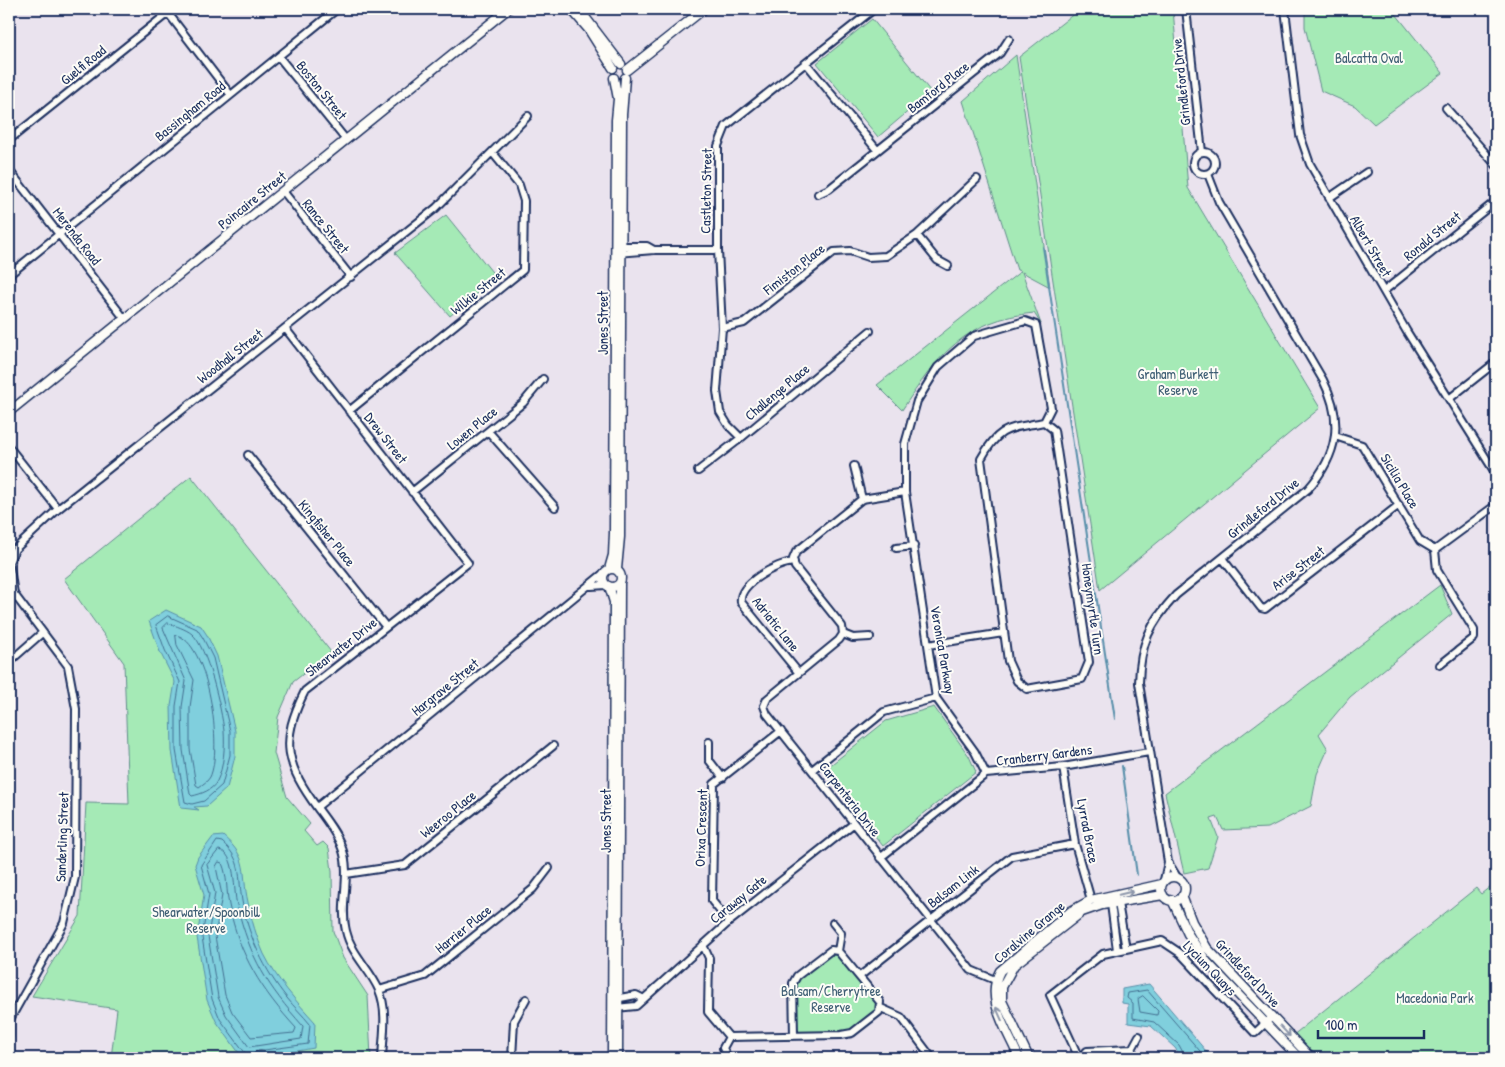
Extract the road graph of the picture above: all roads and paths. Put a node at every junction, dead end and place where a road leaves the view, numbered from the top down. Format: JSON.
{"nodes":[{"id":1,"x":337,"y":9,"type":"edge"},
{"id":2,"x":508,"y":9,"type":"edge"},
{"id":3,"x":571,"y":9,"type":"edge"},
{"id":4,"x":579,"y":9,"type":"edge"},
{"id":5,"x":704,"y":9,"type":"edge"},
{"id":6,"x":874,"y":9,"type":"edge"},
{"id":7,"x":1186,"y":9,"type":"edge"},
{"id":8,"x":1285,"y":9,"type":"edge"},
{"id":9,"x":170,"y":11,"type":"edge"},
{"id":10,"x":1009,"y":39,"type":"dead end"},
{"id":11,"x":279,"y":57,"type":"junction"},
{"id":12,"x":806,"y":63,"type":"junction"},
{"id":13,"x":613,"y":68,"type":"junction"},
{"id":14,"x":624,"y":71,"type":"junction"},
{"id":15,"x":614,"y":78,"type":"junction"},
{"id":16,"x":230,"y":94,"type":"junction"},
{"id":17,"x":1446,"y":108,"type":"dead end"},
{"id":18,"x":528,"y":116,"type":"dead end"},
{"id":19,"x":9,"y":140,"type":"edge"},
{"id":20,"x":346,"y":140,"type":"junction"},
{"id":21,"x":877,"y":150,"type":"junction"},
{"id":22,"x":492,"y":152,"type":"junction"},
{"id":23,"x":1202,"y":152,"type":"junction"},
{"id":24,"x":1496,"y":166,"type":"edge"},
{"id":25,"x":9,"y":170,"type":"edge"},
{"id":26,"x":1367,"y":172,"type":"dead end"},
{"id":27,"x":1208,"y":174,"type":"junction"},
{"id":28,"x":977,"y":179,"type":"dead end"},
{"id":29,"x":282,"y":191,"type":"junction"},
{"id":30,"x":818,"y":194,"type":"dead end"},
{"id":31,"x":1329,"y":198,"type":"junction"},
{"id":32,"x":1496,"y":200,"type":"edge"},
{"id":33,"x":59,"y":233,"type":"junction"},
{"id":34,"x":917,"y":235,"type":"junction"},
{"id":35,"x":619,"y":250,"type":"junction"},
{"id":36,"x":718,"y":250,"type":"junction"},
{"id":37,"x":948,"y":266,"type":"dead end"},
{"id":38,"x":10,"y":274,"type":"dead end"},
{"id":39,"x":351,"y":276,"type":"junction"},
{"id":40,"x":1384,"y":291,"type":"junction"},
{"id":41,"x":124,"y":318,"type":"junction"},
{"id":42,"x":285,"y":328,"type":"junction"},
{"id":43,"x":722,"y":328,"type":"junction"},
{"id":44,"x":870,"y":330,"type":"dead end"},
{"id":45,"x":1496,"y":362,"type":"edge"},
{"id":46,"x":543,"y":379,"type":"dead end"},
{"id":47,"x":1448,"y":399,"type":"junction"},
{"id":48,"x":9,"y":410,"type":"edge"},
{"id":49,"x":349,"y":411,"type":"junction"},
{"id":50,"x":1044,"y":422,"type":"junction"},
{"id":51,"x":488,"y":431,"type":"junction"},
{"id":52,"x":1335,"y":436,"type":"junction"},
{"id":53,"x":741,"y":438,"type":"junction"},
{"id":54,"x":9,"y":448,"type":"edge"},
{"id":55,"x":248,"y":455,"type":"dead end"},
{"id":56,"x":854,"y":466,"type":"dead end"},
{"id":57,"x":698,"y":471,"type":"dead end"},
{"id":58,"x":1496,"y":474,"type":"edge"},
{"id":59,"x":412,"y":492,"type":"junction"},
{"id":60,"x":905,"y":492,"type":"junction"},
{"id":61,"x":862,"y":498,"type":"junction"},
{"id":62,"x":1399,"y":505,"type":"junction"},
{"id":63,"x":1496,"y":506,"type":"edge"},
{"id":64,"x":555,"y":507,"type":"dead end"},
{"id":65,"x":58,"y":509,"type":"junction"},
{"id":66,"x":914,"y":546,"type":"junction"},
{"id":67,"x":896,"y":548,"type":"dead end"},
{"id":68,"x":1435,"y":550,"type":"junction"},
{"id":69,"x":1222,"y":558,"type":"junction"},
{"id":70,"x":794,"y":562,"type":"junction"},
{"id":71,"x":468,"y":563,"type":"joint"},
{"id":72,"x":610,"y":570,"type":"junction"},
{"id":73,"x":620,"y":583,"type":"junction"},
{"id":74,"x":590,"y":586,"type":"junction"},
{"id":75,"x":607,"y":586,"type":"junction"},
{"id":76,"x":386,"y":626,"type":"junction"},
{"id":77,"x":1003,"y":632,"type":"junction"},
{"id":78,"x":42,"y":633,"type":"junction"},
{"id":79,"x":843,"y":634,"type":"junction"},
{"id":80,"x":870,"y":637,"type":"dead end"},
{"id":81,"x":928,"y":645,"type":"junction"},
{"id":82,"x":9,"y":662,"type":"edge"},
{"id":83,"x":1440,"y":665,"type":"dead end"},
{"id":84,"x":798,"y":672,"type":"junction"},
{"id":85,"x":936,"y":698,"type":"junction"},
{"id":86,"x":781,"y":731,"type":"junction"},
{"id":87,"x":709,"y":742,"type":"dead end"},
{"id":88,"x":553,"y":746,"type":"dead end"},
{"id":89,"x":1149,"y":752,"type":"junction"},
{"id":90,"x":1063,"y":767,"type":"junction"},
{"id":91,"x":812,"y":770,"type":"junction"},
{"id":92,"x":986,"y":774,"type":"junction"},
{"id":93,"x":722,"y":778,"type":"junction"},
{"id":94,"x":316,"y":807,"type":"junction"},
{"id":95,"x":853,"y":824,"type":"junction"},
{"id":96,"x":1075,"y":844,"type":"junction"},
{"id":97,"x":880,"y":858,"type":"junction"},
{"id":98,"x":1168,"y":862,"type":"junction"},
{"id":99,"x":549,"y":868,"type":"dead end"},
{"id":100,"x":346,"y":874,"type":"junction"},
{"id":101,"x":1177,"y":877,"type":"junction"},
{"id":102,"x":1163,"y":882,"type":"junction"},
{"id":103,"x":1163,"y":895,"type":"junction"},
{"id":104,"x":1182,"y":896,"type":"junction"},
{"id":105,"x":1091,"y":900,"type":"junction"},
{"id":106,"x":1172,"y":900,"type":"junction"},
{"id":107,"x":1115,"y":904,"type":"junction"},
{"id":108,"x":931,"y":919,"type":"junction"},
{"id":109,"x":729,"y":922,"type":"junction"},
{"id":110,"x":833,"y":923,"type":"dead end"},
{"id":111,"x":703,"y":945,"type":"junction"},
{"id":112,"x":1126,"y":949,"type":"junction"},
{"id":113,"x":1117,"y":950,"type":"junction"},
{"id":114,"x":838,"y":951,"type":"junction"},
{"id":115,"x":860,"y":976,"type":"junction"},
{"id":116,"x":995,"y":980,"type":"junction"},
{"id":117,"x":379,"y":990,"type":"junction"},
{"id":118,"x":642,"y":998,"type":"junction"},
{"id":119,"x":615,"y":999,"type":"junction"},
{"id":120,"x":526,"y":1000,"type":"dead end"},
{"id":121,"x":615,"y":1008,"type":"junction"},
{"id":122,"x":881,"y":1008,"type":"junction"},
{"id":123,"x":1272,"y":1017,"type":"junction"},
{"id":124,"x":9,"y":1021,"type":"edge"},
{"id":125,"x":1266,"y":1024,"type":"junction"},
{"id":126,"x":794,"y":1035,"type":"junction"},
{"id":127,"x":9,"y":1036,"type":"edge"},
{"id":128,"x":1139,"y":1036,"type":"dead end"},
{"id":129,"x":729,"y":1037,"type":"junction"},
{"id":130,"x":382,"y":1058,"type":"edge"},
{"id":131,"x":512,"y":1058,"type":"edge"},
{"id":132,"x":612,"y":1058,"type":"edge"},
{"id":133,"x":618,"y":1058,"type":"edge"},
{"id":134,"x":728,"y":1058,"type":"edge"},
{"id":135,"x":932,"y":1058,"type":"edge"},
{"id":136,"x":1019,"y":1058,"type":"edge"},
{"id":137,"x":1029,"y":1058,"type":"edge"},
{"id":138,"x":1080,"y":1058,"type":"edge"},
{"id":139,"x":1299,"y":1058,"type":"edge"},
{"id":140,"x":1311,"y":1058,"type":"edge"}],
"edges":[{"from":1,"to":11,"type":"street","name":"Bassingham Road"},
{"from":2,"to":20,"type":"street","name":"Poincaire Street"},
{"from":3,"to":13,"type":"street","name":"Jones Street"},
{"from":4,"to":14,"type":"street"},
{"from":5,"to":14,"type":"street"},
{"from":6,"to":12,"type":"street","name":"Castleton Street"},
{"from":7,"to":23,"type":"street","name":"Grindleford Drive"},
{"from":8,"to":31,"type":"street","name":"Albert Street"},
{"from":9,"to":16,"type":"street"},
{"from":9,"to":19,"type":"street","name":"Guelfi Road"},
{"from":10,"to":21,"type":"street","name":"Bamford Place"},
{"from":11,"to":16,"type":"street","name":"Bassingham Road"},
{"from":11,"to":20,"type":"street","name":"Boston Street"},
{"from":12,"to":21,"type":"street"},
{"from":12,"to":36,"type":"street","name":"Castleton Street"},
{"from":13,"to":14,"type":"street"},
{"from":13,"to":15,"type":"street","name":"Jones Street"},
{"from":14,"to":15,"type":"street"},
{"from":14,"to":35,"type":"street","name":"Jones Street"},
{"from":15,"to":35,"type":"street","name":"Jones Street"},
{"from":16,"to":33,"type":"street","name":"Bassingham Road"},
{"from":17,"to":24,"type":"street"},
{"from":18,"to":22,"type":"street","name":"Woodhall Street"},
{"from":20,"to":29,"type":"street","name":"Poincaire Street"},
{"from":21,"to":30,"type":"street","name":"Bamford Place"},
{"from":22,"to":39,"type":"street","name":"Woodhall Street"},
{"from":22,"to":49,"type":"street","name":"Wilkie Street"},
{"from":23,"to":27,"type":"street"},
{"from":23,"to":27,"type":"street"},
{"from":25,"to":33,"type":"street","name":"Merenda Road"},
{"from":26,"to":31,"type":"street"},
{"from":27,"to":52,"type":"street","name":"Grindleford Drive"},
{"from":28,"to":34,"type":"street","name":"Fimiston Place"},
{"from":29,"to":39,"type":"street","name":"Rance Street"},
{"from":29,"to":41,"type":"street","name":"Poincaire Street"},
{"from":31,"to":40,"type":"street","name":"Albert Street"},
{"from":32,"to":40,"type":"street","name":"Ronald Street"},
{"from":33,"to":38,"type":"street","name":"Bassingham Road"},
{"from":33,"to":41,"type":"street","name":"Merenda Road"},
{"from":34,"to":37,"type":"street"},
{"from":34,"to":43,"type":"street","name":"Fimiston Place"},
{"from":35,"to":36,"type":"street"},
{"from":35,"to":72,"type":"street","name":"Jones Street"},
{"from":36,"to":43,"type":"street","name":"Castleton Street"},
{"from":39,"to":42,"type":"street","name":"Woodhall Street"},
{"from":40,"to":47,"type":"street","name":"Albert Street"},
{"from":41,"to":48,"type":"street","name":"Poincaire Street"},
{"from":42,"to":49,"type":"street","name":"Drew Street"},
{"from":42,"to":65,"type":"street","name":"Woodhall Street"},
{"from":43,"to":53,"type":"street","name":"Castleton Street"},
{"from":44,"to":53,"type":"street","name":"Challenge Place"},
{"from":45,"to":47,"type":"street"},
{"from":46,"to":51,"type":"street","name":"Lowen Place"},
{"from":47,"to":58,"type":"street","name":"Albert Street"},
{"from":49,"to":59,"type":"street","name":"Drew Street"},
{"from":50,"to":60,"type":"street","name":"Veronica Parkway"},
{"from":50,"to":77,"type":"street","name":"Honeymyrtle Turn"},
{"from":50,"to":77,"type":"street","name":"Honeymyrtle Turn"},
{"from":51,"to":59,"type":"street","name":"Lowen Place"},
{"from":51,"to":64,"type":"street"},
{"from":52,"to":62,"type":"street","name":"Sicilia Place"},
{"from":52,"to":69,"type":"street","name":"Grindleford Drive"},
{"from":53,"to":57,"type":"street","name":"Challenge Place"},
{"from":54,"to":65,"type":"street"},
{"from":55,"to":76,"type":"street","name":"Kingfisher Place"},
{"from":56,"to":61,"type":"street"},
{"from":59,"to":71,"type":"street","name":"Drew Street"},
{"from":60,"to":61,"type":"street"},
{"from":60,"to":66,"type":"street","name":"Veronica Parkway"},
{"from":61,"to":70,"type":"street"},
{"from":62,"to":68,"type":"street","name":"Sicilia Place"},
{"from":62,"to":69,"type":"street","name":"Arise Street"},
{"from":63,"to":68,"type":"street"},
{"from":65,"to":78,"type":"street","name":"Woodhall Street"},
{"from":66,"to":67,"type":"street"},
{"from":66,"to":81,"type":"street","name":"Veronica Parkway"},
{"from":68,"to":83,"type":"street"},
{"from":69,"to":89,"type":"street","name":"Grindleford Drive"},
{"from":70,"to":79,"type":"street"},
{"from":70,"to":84,"type":"street","name":"Adriatic Lane"},
{"from":71,"to":76,"type":"street","name":"Shearwater Drive"},
{"from":72,"to":73,"type":"street","name":"Jones Street"},
{"from":72,"to":74,"type":"street","name":"Hargrave Street"},
{"from":72,"to":75,"type":"street","name":"Jones Street"},
{"from":73,"to":75,"type":"street"},
{"from":73,"to":119,"type":"street","name":"Jones Street"},
{"from":74,"to":75,"type":"street"},
{"from":74,"to":94,"type":"street","name":"Hargrave Street"},
{"from":75,"to":119,"type":"street","name":"Jones Street"},
{"from":76,"to":94,"type":"street","name":"Shearwater Drive"},
{"from":77,"to":81,"type":"street"},
{"from":78,"to":82,"type":"street"},
{"from":78,"to":124,"type":"street","name":"Sanderling Street"},
{"from":79,"to":80,"type":"street"},
{"from":79,"to":84,"type":"street","name":"Carpenteria Drive"},
{"from":81,"to":85,"type":"street","name":"Veronica Parkway"},
{"from":84,"to":86,"type":"street","name":"Carpenteria Drive"},
{"from":85,"to":91,"type":"street"},
{"from":85,"to":92,"type":"street","name":"Veronica Parkway"},
{"from":86,"to":91,"type":"street","name":"Carpenteria Drive"},
{"from":86,"to":93,"type":"street","name":"Orixa Crescent"},
{"from":87,"to":93,"type":"street"},
{"from":88,"to":100,"type":"street","name":"Weeroo Place"},
{"from":89,"to":90,"type":"street","name":"Cranberry Gardens"},
{"from":89,"to":98,"type":"street","name":"Grindleford Drive"},
{"from":90,"to":92,"type":"street","name":"Cranberry Gardens"},
{"from":90,"to":96,"type":"street","name":"Lyrrad Brace"},
{"from":91,"to":95,"type":"street","name":"Carpenteria Drive"},
{"from":92,"to":97,"type":"street","name":"Cranberry Gardens"},
{"from":93,"to":109,"type":"street","name":"Orixa Crescent"},
{"from":94,"to":100,"type":"street","name":"Shearwater Drive"},
{"from":95,"to":97,"type":"street","name":"Carpenteria Drive"},
{"from":95,"to":109,"type":"street","name":"Caraway Gate"},
{"from":96,"to":105,"type":"street","name":"Lyrrad Brace"},
{"from":96,"to":108,"type":"street","name":"Balsam Link"},
{"from":97,"to":108,"type":"street","name":"Carpenteria Drive"},
{"from":98,"to":101,"type":"street","name":"Grindleford Drive"},
{"from":98,"to":102,"type":"street","name":"Grindleford Drive"},
{"from":99,"to":117,"type":"street","name":"Harrier Place"},
{"from":100,"to":117,"type":"street","name":"Shearwater Drive"},
{"from":101,"to":102,"type":"street"},
{"from":101,"to":104,"type":"street","name":"Grindleford Drive"},
{"from":102,"to":103,"type":"street","name":"Grindleford Drive"},
{"from":105,"to":102,"type":"street","name":"Coralvine Grange","one_way":true},
{"from":103,"to":106,"type":"street"},
{"from":103,"to":107,"type":"street","name":"Coralvine Grange"},
{"from":104,"to":106,"type":"street"},
{"from":104,"to":123,"type":"street","name":"Grindleford Drive"},
{"from":105,"to":116,"type":"street","name":"Coralvine Grange"},
{"from":106,"to":125,"type":"street","name":"Grindleford Drive"},
{"from":107,"to":112,"type":"street"},
{"from":107,"to":113,"type":"street"},
{"from":107,"to":137,"type":"street","name":"Coralvine Grange"},
{"from":108,"to":115,"type":"street","name":"Balsam Link"},
{"from":108,"to":116,"type":"street","name":"Carpenteria Drive"},
{"from":109,"to":111,"type":"street","name":"Caraway Gate"},
{"from":110,"to":114,"type":"street"},
{"from":111,"to":118,"type":"street","name":"Caraway Gate"},
{"from":111,"to":129,"type":"street"},
{"from":112,"to":113,"type":"street","name":"Lycium Quays"},
{"from":112,"to":125,"type":"street","name":"Lycium Quays"},
{"from":113,"to":138,"type":"street","name":"Lycium Quays"},
{"from":114,"to":115,"type":"street"},
{"from":114,"to":126,"type":"street"},
{"from":115,"to":122,"type":"street"},
{"from":136,"to":116,"type":"street","name":"Coralvine Grange","one_way":true},
{"from":117,"to":130,"type":"street","name":"Shearwater Drive"},
{"from":118,"to":119,"type":"street"},
{"from":118,"to":121,"type":"street","name":"Caraway Gate"},
{"from":119,"to":121,"type":"street","name":"Jones Street"},
{"from":120,"to":131,"type":"street"},
{"from":121,"to":132,"type":"street","name":"Jones Street"},
{"from":121,"to":133,"type":"street","name":"Jones Street"},
{"from":122,"to":126,"type":"street"},
{"from":122,"to":135,"type":"street"},
{"from":123,"to":125,"type":"street"},
{"from":123,"to":140,"type":"street","name":"Grindleford Drive","one_way":true},
{"from":124,"to":127,"type":"street","name":"Sanderling Street"},
{"from":125,"to":139,"type":"street","name":"Grindleford Drive"},
{"from":126,"to":129,"type":"street"},
{"from":128,"to":138,"type":"street"},
{"from":129,"to":134,"type":"street"}]}
